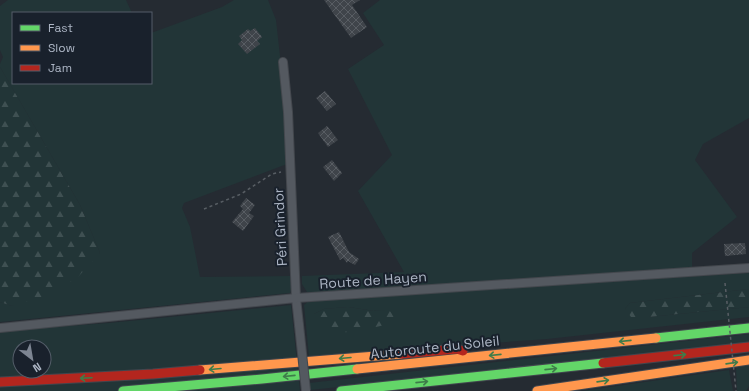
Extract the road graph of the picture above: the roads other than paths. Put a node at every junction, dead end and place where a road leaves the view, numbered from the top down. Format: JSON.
{"nodes":[{"id":1,"x":283,"y":62,"type":"dead end"},
{"id":2,"x":749,"y":268,"type":"edge"},
{"id":3,"x":296,"y":298,"type":"junction"},
{"id":4,"x":0,"y":328,"type":"edge"},
{"id":5,"x":749,"y":328,"type":"edge"},
{"id":6,"x":749,"y":347,"type":"edge"},
{"id":7,"x":481,"y":356,"type":"junction"},
{"id":8,"x":749,"y":360,"type":"edge"},
{"id":9,"x":0,"y":382,"type":"edge"},
{"id":10,"x":123,"y":391,"type":"edge"},
{"id":11,"x":306,"y":391,"type":"edge"},
{"id":12,"x":342,"y":391,"type":"edge"},
{"id":13,"x":537,"y":391,"type":"edge"}],
"edges":[{"from":1,"to":3,"type":"street","name":"Péri Grindor"},
{"from":2,"to":3,"type":"street","name":"Route de Hayen"},
{"from":3,"to":4,"type":"street","name":"Route de Hayen"},
{"from":3,"to":11,"type":"street","name":"Péri Grindor","bridge":true},
{"from":5,"to":7,"type":"highway","name":"Autoroute du Soleil","one_way":true},
{"from":12,"to":6,"type":"highway","one_way":true},
{"from":7,"to":9,"type":"highway","one_way":true},
{"from":7,"to":10,"type":"highway","name":"Autoroute du Soleil","one_way":true},
{"from":13,"to":8,"type":"highway","one_way":true}]}
